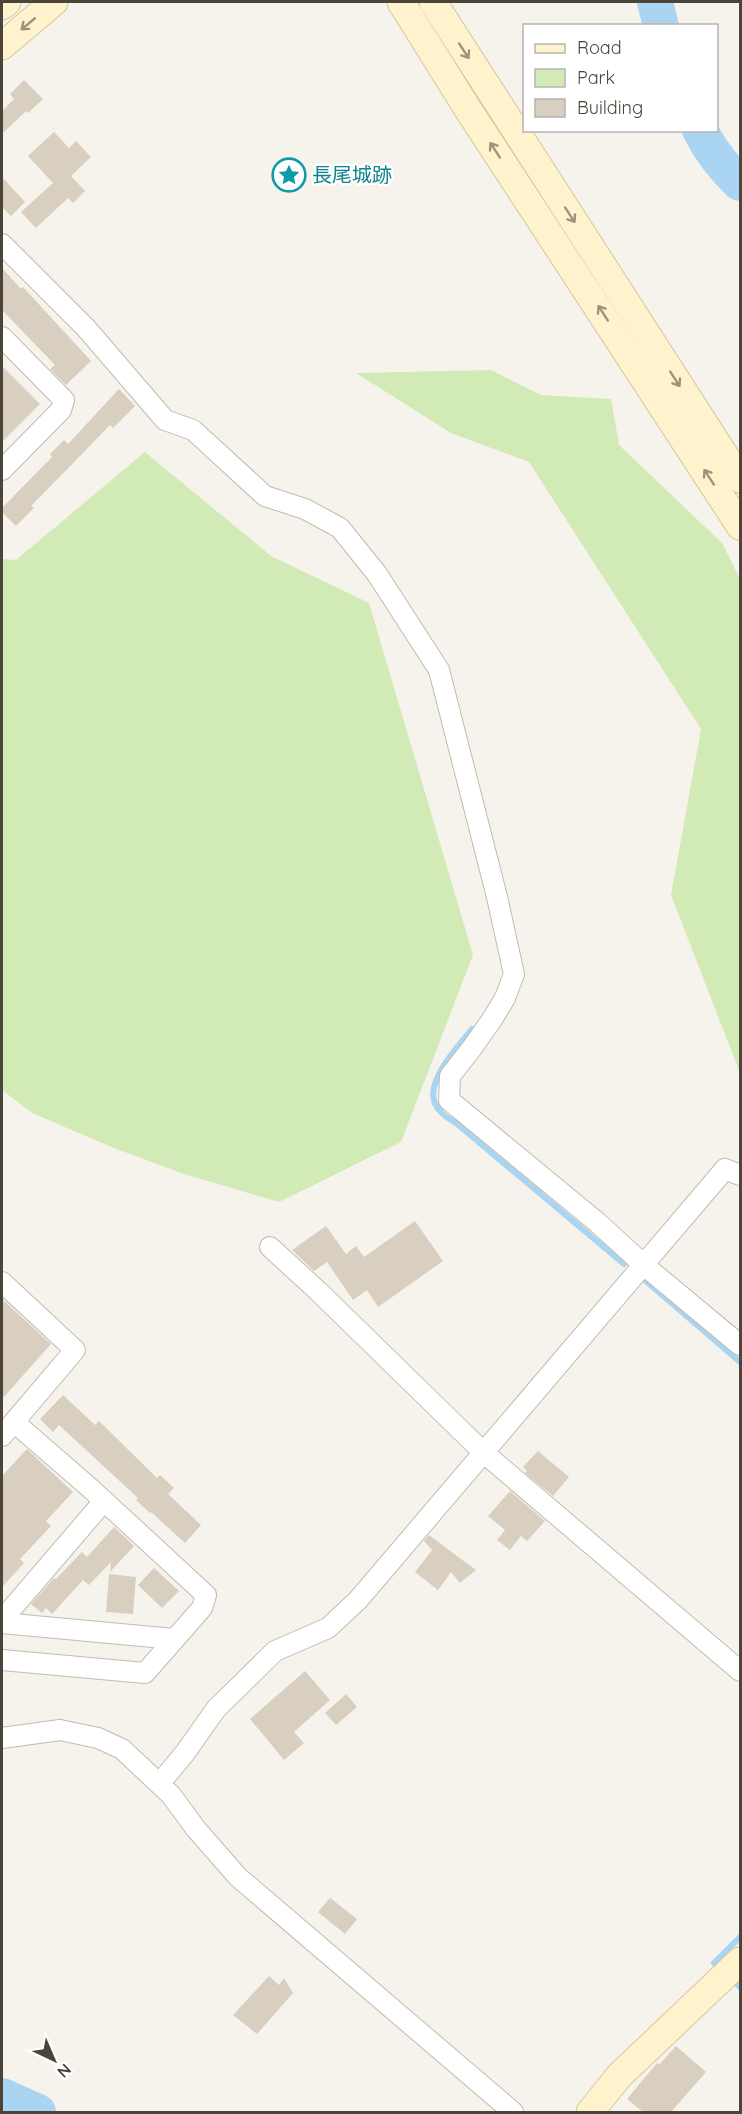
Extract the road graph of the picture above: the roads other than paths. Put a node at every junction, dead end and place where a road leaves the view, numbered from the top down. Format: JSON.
{"nodes":[{"id":1,"x":7,"y":2,"type":"edge"},
{"id":2,"x":54,"y":2,"type":"edge"},
{"id":3,"x":401,"y":2,"type":"edge"},
{"id":4,"x":433,"y":2,"type":"edge"},
{"id":5,"x":2,"y":6,"type":"edge"},
{"id":6,"x":2,"y":46,"type":"edge"},
{"id":7,"x":2,"y":244,"type":"edge"},
{"id":8,"x":2,"y":337,"type":"edge"},
{"id":9,"x":2,"y":471,"type":"edge"},
{"id":10,"x":741,"y":479,"type":"edge"},
{"id":11,"x":741,"y":526,"type":"edge"},
{"id":12,"x":741,"y":1175,"type":"edge"},
{"id":13,"x":270,"y":1246,"type":"dead end"},
{"id":14,"x":645,"y":1266,"type":"junction"},
{"id":15,"x":2,"y":1282,"type":"edge"},
{"id":16,"x":741,"y":1345,"type":"edge"},
{"id":17,"x":8,"y":1429,"type":"edge"},
{"id":18,"x":484,"y":1453,"type":"junction"},
{"id":19,"x":104,"y":1501,"type":"junction"},
{"id":20,"x":2,"y":1622,"type":"edge"},
{"id":21,"x":174,"y":1639,"type":"junction"},
{"id":22,"x":2,"y":1660,"type":"edge"},
{"id":23,"x":741,"y":1671,"type":"edge"},
{"id":24,"x":2,"y":1738,"type":"edge"},
{"id":25,"x":160,"y":1783,"type":"junction"},
{"id":26,"x":738,"y":1963,"type":"edge"},
{"id":27,"x":513,"y":2112,"type":"edge"},
{"id":28,"x":590,"y":2112,"type":"edge"}],
"edges":[{"from":1,"to":5,"type":"street"},
{"from":2,"to":6,"type":"street","one_way":true},
{"from":11,"to":3,"type":"street","one_way":true},
{"from":4,"to":10,"type":"street","one_way":true},
{"from":7,"to":14,"type":"street"},
{"from":8,"to":9,"type":"street"},
{"from":12,"to":14,"type":"street"},
{"from":13,"to":18,"type":"street"},
{"from":14,"to":16,"type":"street"},
{"from":14,"to":18,"type":"street"},
{"from":15,"to":17,"type":"street"},
{"from":17,"to":19,"type":"street"},
{"from":18,"to":23,"type":"street"},
{"from":18,"to":25,"type":"street"},
{"from":19,"to":20,"type":"street"},
{"from":19,"to":21,"type":"street"},
{"from":20,"to":21,"type":"street"},
{"from":21,"to":22,"type":"street"},
{"from":24,"to":25,"type":"street"},
{"from":25,"to":27,"type":"street"},
{"from":26,"to":28,"type":"street"}]}
